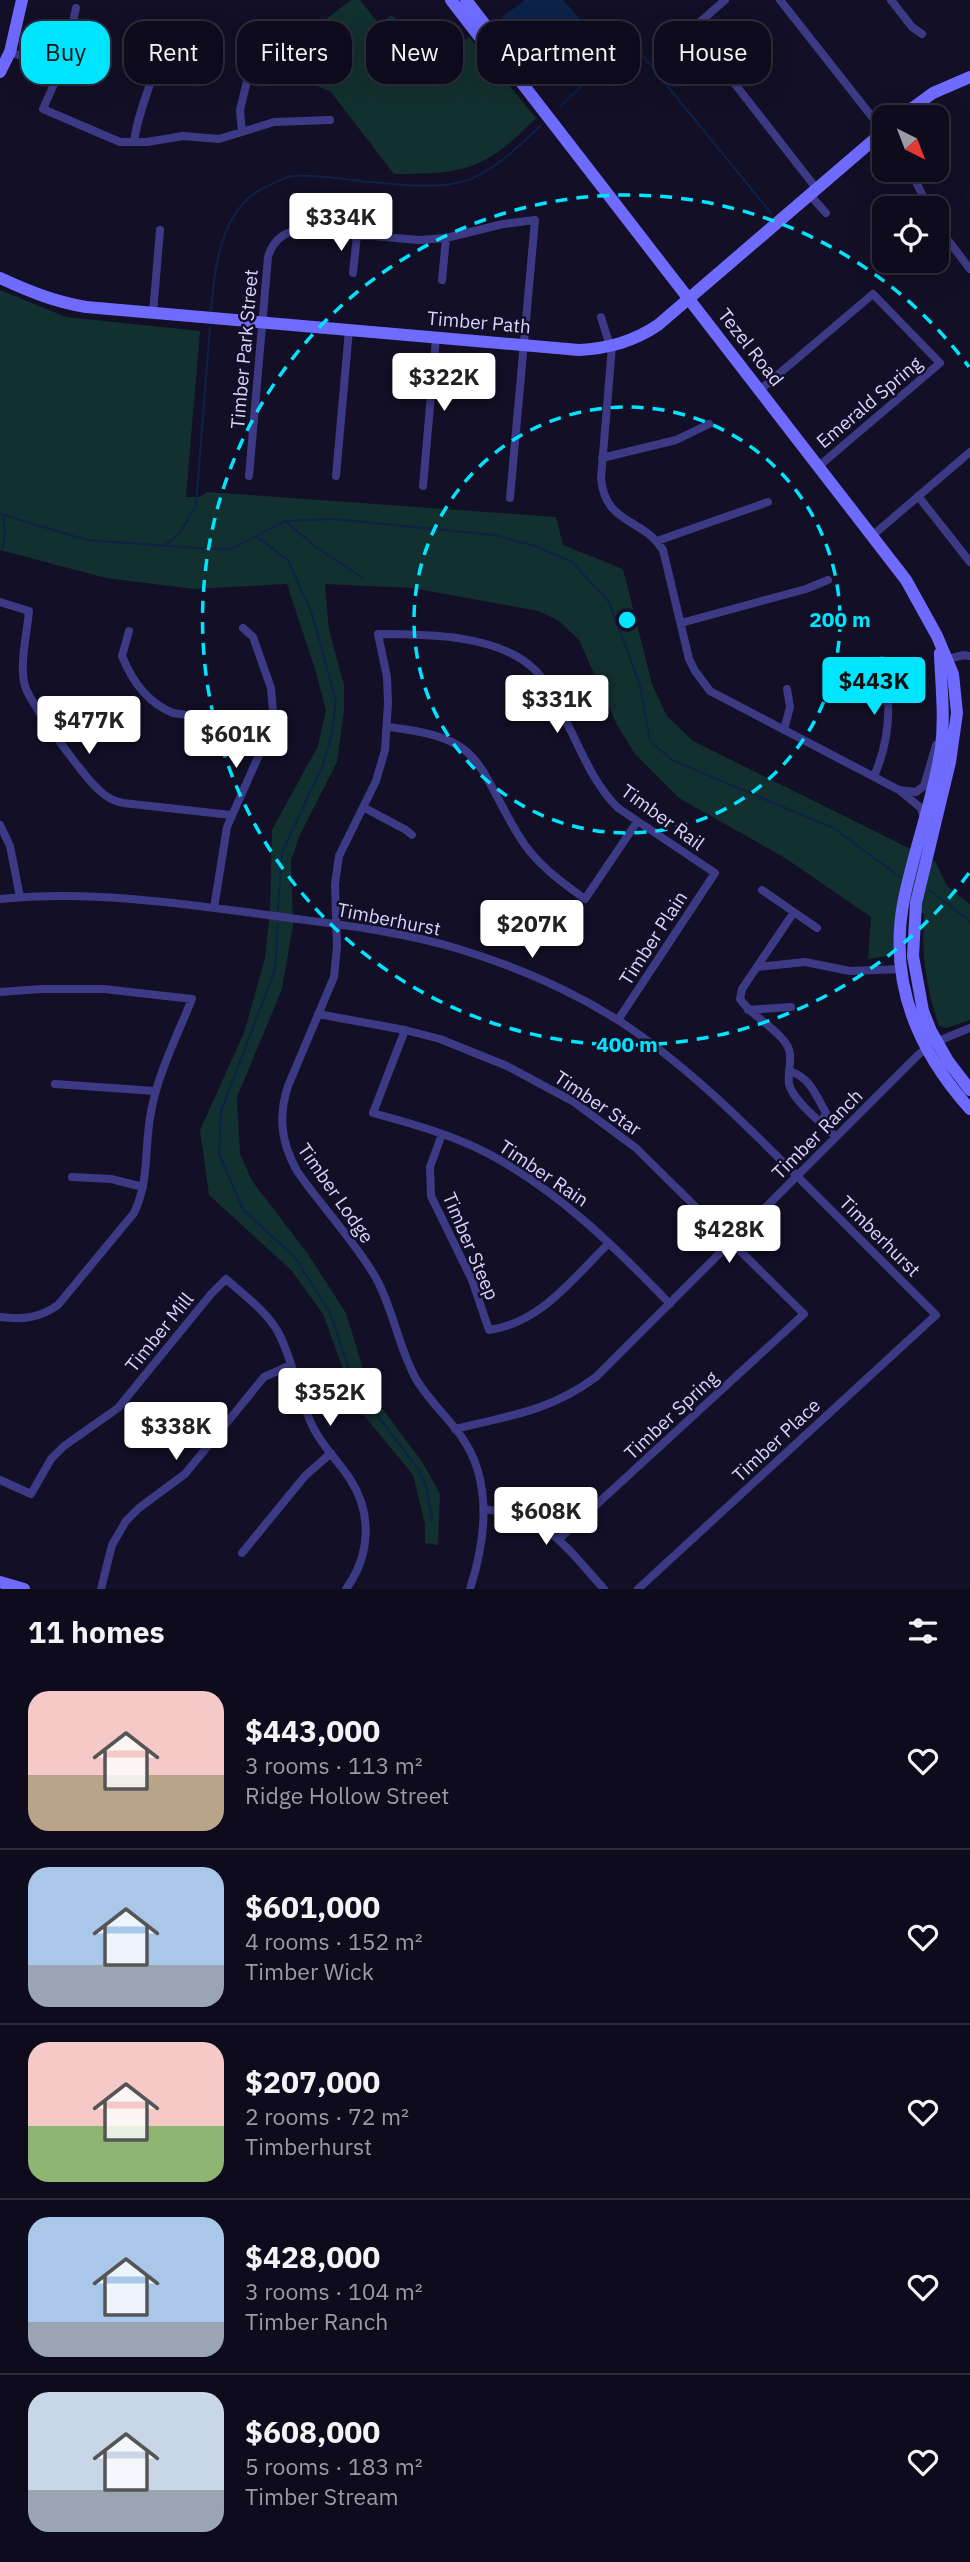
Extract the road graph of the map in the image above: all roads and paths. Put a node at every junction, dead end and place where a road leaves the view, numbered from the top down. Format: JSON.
{"nodes":[{"id":1,"x":22,"y":0,"type":"edge"},
{"id":2,"x":451,"y":0,"type":"edge"},
{"id":3,"x":466,"y":0,"type":"edge"},
{"id":4,"x":725,"y":0,"type":"edge"},
{"id":5,"x":780,"y":0,"type":"edge"},
{"id":6,"x":891,"y":0,"type":"edge"},
{"id":7,"x":76,"y":8,"type":"dead end"},
{"id":8,"x":74,"y":21,"type":"edge"},
{"id":9,"x":482,"y":21,"type":"edge"},
{"id":10,"x":477,"y":34,"type":"edge"},
{"id":11,"x":922,"y":34,"type":"dead end"},
{"id":12,"x":10,"y":52,"type":"junction"},
{"id":13,"x":21,"y":56,"type":"edge"},
{"id":14,"x":0,"y":72,"type":"edge"},
{"id":15,"x":970,"y":77,"type":"edge"},
{"id":16,"x":54,"y":84,"type":"edge"},
{"id":17,"x":150,"y":84,"type":"edge"},
{"id":18,"x":246,"y":84,"type":"edge"},
{"id":19,"x":523,"y":84,"type":"edge"},
{"id":20,"x":916,"y":105,"type":"edge"},
{"id":21,"x":872,"y":116,"type":"edge"},
{"id":22,"x":330,"y":120,"type":"dead end"},
{"id":23,"x":242,"y":132,"type":"junction"},
{"id":24,"x":872,"y":141,"type":"edge"},
{"id":25,"x":134,"y":142,"type":"junction"},
{"id":26,"x":813,"y":191,"type":"junction"},
{"id":27,"x":826,"y":212,"type":"dead end"},
{"id":28,"x":160,"y":230,"type":"dead end"},
{"id":29,"x":357,"y":235,"type":"junction"},
{"id":30,"x":446,"y":238,"type":"junction"},
{"id":31,"x":949,"y":242,"type":"edge"},
{"id":32,"x":970,"y":269,"type":"edge"},
{"id":33,"x":354,"y":273,"type":"dead end"},
{"id":34,"x":0,"y":278,"type":"edge"},
{"id":35,"x":442,"y":280,"type":"dead end"},
{"id":36,"x":689,"y":299,"type":"junction"},
{"id":37,"x":153,"y":313,"type":"junction"},
{"id":38,"x":601,"y":317,"type":"dead end"},
{"id":39,"x":262,"y":323,"type":"junction"},
{"id":40,"x":349,"y":330,"type":"junction"},
{"id":41,"x":436,"y":338,"type":"junction"},
{"id":42,"x":524,"y":346,"type":"junction"},
{"id":43,"x":611,"y":346,"type":"junction"},
{"id":44,"x":760,"y":390,"type":"junction"},
{"id":45,"x":709,"y":424,"type":"dead end"},
{"id":46,"x":970,"y":452,"type":"edge"},
{"id":47,"x":602,"y":458,"type":"junction"},
{"id":48,"x":819,"y":466,"type":"junction"},
{"id":49,"x":249,"y":475,"type":"dead end"},
{"id":50,"x":337,"y":476,"type":"dead end"},
{"id":51,"x":423,"y":486,"type":"dead end"},
{"id":52,"x":918,"y":496,"type":"junction"},
{"id":53,"x":510,"y":498,"type":"dead end"},
{"id":54,"x":768,"y":502,"type":"dead end"},
{"id":55,"x":873,"y":535,"type":"junction"},
{"id":56,"x":657,"y":541,"type":"junction"},
{"id":57,"x":970,"y":562,"type":"edge"},
{"id":58,"x":828,"y":580,"type":"dead end"},
{"id":59,"x":0,"y":603,"type":"edge"},
{"id":60,"x":681,"y":623,"type":"junction"},
{"id":61,"x":243,"y":628,"type":"dead end"},
{"id":62,"x":129,"y":631,"type":"dead end"},
{"id":63,"x":378,"y":634,"type":"joint"},
{"id":64,"x":942,"y":656,"type":"junction"},
{"id":65,"x":970,"y":656,"type":"edge"},
{"id":66,"x":881,"y":660,"type":"dead end"},
{"id":67,"x":787,"y":689,"type":"dead end"},
{"id":68,"x":943,"y":722,"type":"junction"},
{"id":69,"x":270,"y":726,"type":"junction"},
{"id":70,"x":388,"y":727,"type":"junction"},
{"id":71,"x":784,"y":730,"type":"junction"},
{"id":72,"x":874,"y":776,"type":"junction"},
{"id":73,"x":899,"y":790,"type":"junction"},
{"id":74,"x":363,"y":807,"type":"junction"},
{"id":75,"x":231,"y":815,"type":"junction"},
{"id":76,"x":924,"y":818,"type":"junction"},
{"id":77,"x":637,"y":822,"type":"junction"},
{"id":78,"x":0,"y":825,"type":"edge"},
{"id":79,"x":412,"y":835,"type":"dead end"},
{"id":80,"x":715,"y":873,"type":"joint"},
{"id":81,"x":762,"y":890,"type":"dead end"},
{"id":82,"x":20,"y":897,"type":"junction"},
{"id":83,"x":0,"y":900,"type":"edge"},
{"id":84,"x":214,"y":908,"type":"junction"},
{"id":85,"x":794,"y":912,"type":"junction"},
{"id":86,"x":337,"y":925,"type":"junction"},
{"id":87,"x":817,"y":928,"type":"dead end"},
{"id":88,"x":757,"y":967,"type":"junction"},
{"id":89,"x":908,"y":968,"type":"junction"},
{"id":90,"x":0,"y":992,"type":"edge"},
{"id":91,"x":792,"y":1007,"type":"dead end"},
{"id":92,"x":748,"y":1010,"type":"junction"},
{"id":93,"x":318,"y":1014,"type":"junction"},
{"id":94,"x":618,"y":1020,"type":"junction"},
{"id":95,"x":970,"y":1028,"type":"edge"},
{"id":96,"x":405,"y":1030,"type":"junction"},
{"id":97,"x":931,"y":1046,"type":"junction"},
{"id":98,"x":789,"y":1071,"type":"junction"},
{"id":99,"x":55,"y":1084,"type":"dead end"},
{"id":100,"x":970,"y":1090,"type":"edge"},
{"id":101,"x":155,"y":1091,"type":"junction"},
{"id":102,"x":970,"y":1109,"type":"edge"},
{"id":103,"x":821,"y":1123,"type":"junction"},
{"id":104,"x":442,"y":1134,"type":"junction"},
{"id":105,"x":836,"y":1138,"type":"junction"},
{"id":106,"x":797,"y":1176,"type":"junction"},
{"id":107,"x":72,"y":1177,"type":"dead end"},
{"id":108,"x":143,"y":1187,"type":"junction"},
{"id":109,"x":731,"y":1242,"type":"junction"},
{"id":110,"x":609,"y":1243,"type":"junction"},
{"id":111,"x":670,"y":1304,"type":"junction"},
{"id":112,"x":804,"y":1314,"type":"joint"},
{"id":113,"x":936,"y":1315,"type":"joint"},
{"id":114,"x":0,"y":1318,"type":"edge"},
{"id":115,"x":290,"y":1365,"type":"junction"},
{"id":116,"x":455,"y":1429,"type":"junction"},
{"id":117,"x":331,"y":1453,"type":"junction"},
{"id":118,"x":0,"y":1480,"type":"edge"},
{"id":119,"x":484,"y":1509,"type":"junction"},
{"id":120,"x":559,"y":1539,"type":"junction"},
{"id":121,"x":242,"y":1553,"type":"dead end"},
{"id":122,"x":0,"y":1582,"type":"edge"},
{"id":123,"x":24,"y":1589,"type":"edge"},
{"id":124,"x":101,"y":1589,"type":"edge"},
{"id":125,"x":346,"y":1589,"type":"edge"},
{"id":126,"x":470,"y":1589,"type":"edge"},
{"id":127,"x":604,"y":1589,"type":"edge"},
{"id":128,"x":638,"y":1589,"type":"edge"}],
"edges":[{"from":1,"to":12,"type":"main road"},
{"from":2,"to":10,"type":"main road","name":"Tezel Road"},
{"from":3,"to":9,"type":"main road","name":"Tezel Road"},
{"from":4,"to":26,"type":"street"},
{"from":5,"to":21,"type":"street"},
{"from":6,"to":11,"type":"street"},
{"from":7,"to":8,"type":"street"},
{"from":12,"to":13,"type":"street"},
{"from":12,"to":14,"type":"main road"},
{"from":15,"to":20,"type":"main road"},
{"from":16,"to":25,"type":"street"},
{"from":17,"to":25,"type":"street"},
{"from":18,"to":23,"type":"street"},
{"from":19,"to":36,"type":"main road","name":"Tezel Road"},
{"from":22,"to":23,"type":"street"},
{"from":23,"to":25,"type":"street"},
{"from":24,"to":26,"type":"main road","name":"Timber Path"},
{"from":26,"to":27,"type":"street"},
{"from":26,"to":36,"type":"main road","name":"Timber Path"},
{"from":28,"to":37,"type":"street"},
{"from":29,"to":30,"type":"street","name":"Timber Park Street"},
{"from":29,"to":33,"type":"street"},
{"from":29,"to":39,"type":"street","name":"Timber Park Street"},
{"from":30,"to":35,"type":"street"},
{"from":30,"to":42,"type":"street","name":"Timber Park Street"},
{"from":31,"to":32,"type":"street"},
{"from":34,"to":37,"type":"main road","name":"Timber Path"},
{"from":36,"to":43,"type":"main road","name":"Timber Path"},
{"from":36,"to":44,"type":"main road","name":"Tezel Road"},
{"from":37,"to":39,"type":"main road","name":"Timber Path"},
{"from":38,"to":43,"type":"street"},
{"from":39,"to":40,"type":"main road","name":"Timber Path"},
{"from":39,"to":49,"type":"street","name":"Timber Park Street"},
{"from":40,"to":41,"type":"main road","name":"Timber Path"},
{"from":40,"to":50,"type":"street"},
{"from":41,"to":42,"type":"main road","name":"Timber Path"},
{"from":41,"to":51,"type":"street"},
{"from":42,"to":43,"type":"main road","name":"Timber Path"},
{"from":42,"to":53,"type":"street"},
{"from":43,"to":47,"type":"street"},
{"from":44,"to":48,"type":"main road","name":"Tezel Road"},
{"from":44,"to":48,"type":"street","name":"Emerald Spring"},
{"from":45,"to":47,"type":"street"},
{"from":46,"to":52,"type":"street"},
{"from":47,"to":56,"type":"street"},
{"from":48,"to":55,"type":"main road","name":"Tezel Road"},
{"from":52,"to":55,"type":"street"},
{"from":52,"to":57,"type":"street"},
{"from":54,"to":56,"type":"street"},
{"from":55,"to":64,"type":"main road","name":"Tezel Road"},
{"from":56,"to":60,"type":"street"},
{"from":58,"to":60,"type":"street"},
{"from":59,"to":75,"type":"street"},
{"from":60,"to":71,"type":"street"},
{"from":61,"to":69,"type":"street"},
{"from":62,"to":69,"type":"street"},
{"from":63,"to":70,"type":"street","name":"Timber Lodge"},
{"from":63,"to":77,"type":"street","name":"Timber Rail"},
{"from":64,"to":65,"type":"street"},
{"from":64,"to":68,"type":"main road","name":"Tezel Road"},
{"from":64,"to":89,"type":"main road","name":"Tezel Road"},
{"from":66,"to":72,"type":"street"},
{"from":67,"to":71,"type":"street"},
{"from":68,"to":73,"type":"street"},
{"from":68,"to":76,"type":"main road","name":"Tezel Road"},
{"from":69,"to":75,"type":"street"},
{"from":70,"to":74,"type":"street","name":"Timber Lodge"},
{"from":70,"to":77,"type":"street"},
{"from":71,"to":72,"type":"street"},
{"from":72,"to":73,"type":"street"},
{"from":73,"to":76,"type":"street"},
{"from":74,"to":79,"type":"street"},
{"from":74,"to":86,"type":"street","name":"Timber Lodge"},
{"from":75,"to":84,"type":"street"},
{"from":76,"to":89,"type":"main road","name":"Tezel Road"},
{"from":77,"to":80,"type":"street","name":"Timber Rail"},
{"from":78,"to":82,"type":"street"},
{"from":80,"to":94,"type":"street","name":"Timber Plain"},
{"from":81,"to":85,"type":"street"},
{"from":82,"to":83,"type":"street","name":"Timberhurst"},
{"from":82,"to":84,"type":"street","name":"Timberhurst"},
{"from":84,"to":86,"type":"street","name":"Timberhurst"},
{"from":85,"to":87,"type":"street"},
{"from":85,"to":88,"type":"street"},
{"from":86,"to":93,"type":"street","name":"Timber Lodge"},
{"from":86,"to":94,"type":"street","name":"Timberhurst"},
{"from":88,"to":89,"type":"street"},
{"from":88,"to":92,"type":"street"},
{"from":89,"to":97,"type":"main road","name":"Tezel Road"},
{"from":90,"to":101,"type":"street"},
{"from":91,"to":92,"type":"street"},
{"from":92,"to":98,"type":"street"},
{"from":93,"to":96,"type":"street","name":"Timber Star"},
{"from":93,"to":116,"type":"street","name":"Timber Lodge"},
{"from":94,"to":106,"type":"street","name":"Timberhurst"},
{"from":95,"to":97,"type":"street","name":"Timber Ranch"},
{"from":96,"to":104,"type":"street","name":"Timber Rain"},
{"from":96,"to":109,"type":"street","name":"Timber Star"},
{"from":97,"to":100,"type":"main road","name":"Tezel Road"},
{"from":97,"to":102,"type":"main road","name":"Tezel Road"},
{"from":97,"to":105,"type":"street","name":"Timber Ranch"},
{"from":98,"to":103,"type":"street"},
{"from":98,"to":103,"type":"street"},
{"from":99,"to":101,"type":"street"},
{"from":101,"to":108,"type":"street"},
{"from":103,"to":105,"type":"street"},
{"from":104,"to":110,"type":"street","name":"Timber Rain"},
{"from":104,"to":110,"type":"street","name":"Timber Steep"},
{"from":105,"to":106,"type":"street","name":"Timber Ranch"},
{"from":106,"to":109,"type":"street","name":"Timber Ranch"},
{"from":106,"to":113,"type":"street","name":"Timberhurst"},
{"from":107,"to":108,"type":"street"},
{"from":108,"to":114,"type":"street"},
{"from":109,"to":111,"type":"street","name":"Timber Ranch"},
{"from":109,"to":112,"type":"street","name":"Timber Star"},
{"from":110,"to":111,"type":"street","name":"Timber Rain"},
{"from":111,"to":116,"type":"street","name":"Timber Ranch"},
{"from":112,"to":120,"type":"street","name":"Timber Spring"},
{"from":113,"to":128,"type":"street","name":"Timber Place"},
{"from":115,"to":117,"type":"street"},
{"from":115,"to":118,"type":"street","name":"Timber Mill"},
{"from":115,"to":124,"type":"street"},
{"from":116,"to":119,"type":"street","name":"Timber Lodge"},
{"from":117,"to":121,"type":"street"},
{"from":117,"to":125,"type":"street"},
{"from":119,"to":120,"type":"street"},
{"from":119,"to":126,"type":"street","name":"Timber Lodge"},
{"from":120,"to":127,"type":"street"},
{"from":122,"to":123,"type":"main road"}]}
